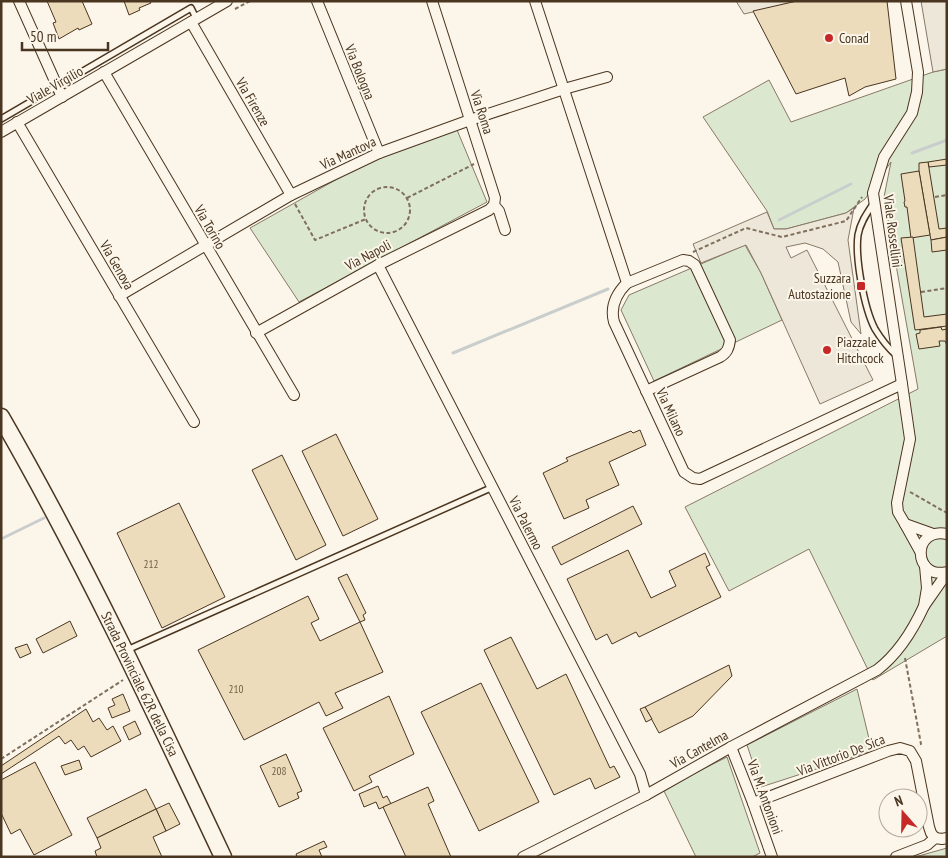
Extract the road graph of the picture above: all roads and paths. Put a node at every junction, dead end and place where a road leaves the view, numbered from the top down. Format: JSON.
{"nodes":[{"id":1,"x":19,"y":1,"type":"edge"},
{"id":2,"x":227,"y":1,"type":"edge"},
{"id":3,"x":316,"y":1,"type":"edge"},
{"id":4,"x":432,"y":1,"type":"edge"},
{"id":5,"x":535,"y":1,"type":"edge"},
{"id":6,"x":906,"y":1,"type":"edge"},
{"id":7,"x":194,"y":20,"type":"junction"},
{"id":8,"x":104,"y":72,"type":"junction"},
{"id":9,"x":607,"y":77,"type":"dead end"},
{"id":10,"x":57,"y":86,"type":"junction"},
{"id":11,"x":564,"y":89,"type":"junction"},
{"id":12,"x":62,"y":97,"type":"junction"},
{"id":13,"x":1,"y":119,"type":"edge"},
{"id":14,"x":470,"y":120,"type":"junction"},
{"id":15,"x":18,"y":122,"type":"junction"},
{"id":16,"x":1,"y":132,"type":"edge"},
{"id":17,"x":379,"y":153,"type":"junction"},
{"id":18,"x":483,"y":160,"type":"junction"},
{"id":19,"x":291,"y":195,"type":"junction"},
{"id":20,"x":947,"y":195,"type":"edge"},
{"id":21,"x":935,"y":197,"type":"dead end"},
{"id":22,"x":407,"y":198,"type":"junction"},
{"id":23,"x":873,"y":198,"type":"junction"},
{"id":24,"x":494,"y":205,"type":"junction"},
{"id":25,"x":366,"y":219,"type":"junction"},
{"id":26,"x":505,"y":230,"type":"dead end"},
{"id":27,"x":205,"y":246,"type":"junction"},
{"id":28,"x":690,"y":261,"type":"junction"},
{"id":29,"x":378,"y":265,"type":"junction"},
{"id":30,"x":627,"y":283,"type":"junction"},
{"id":31,"x":947,"y":288,"type":"edge"},
{"id":32,"x":921,"y":292,"type":"dead end"},
{"id":33,"x":119,"y":296,"type":"junction"},
{"id":34,"x":256,"y":333,"type":"junction"},
{"id":35,"x":898,"y":357,"type":"junction"},
{"id":36,"x":902,"y":384,"type":"junction"},
{"id":37,"x":646,"y":391,"type":"junction"},
{"id":38,"x":294,"y":395,"type":"dead end"},
{"id":39,"x":1,"y":417,"type":"edge"},
{"id":40,"x":194,"y":422,"type":"dead end"},
{"id":41,"x":493,"y":488,"type":"junction"},
{"id":42,"x":905,"y":524,"type":"junction"},
{"id":43,"x":942,"y":533,"type":"edge"},
{"id":44,"x":920,"y":551,"type":"junction"},
{"id":45,"x":925,"y":566,"type":"junction"},
{"id":46,"x":947,"y":572,"type":"edge"},
{"id":47,"x":924,"y":606,"type":"junction"},
{"id":48,"x":124,"y":651,"type":"junction"},
{"id":49,"x":908,"y":651,"type":"dead end"},
{"id":50,"x":135,"y":672,"type":"junction"},
{"id":51,"x":731,"y":747,"type":"junction"},
{"id":52,"x":910,"y":751,"type":"junction"},
{"id":53,"x":1,"y":759,"type":"edge"},
{"id":54,"x":646,"y":795,"type":"junction"},
{"id":55,"x":753,"y":803,"type":"junction"},
{"id":56,"x":935,"y":838,"type":"junction"},
{"id":57,"x":947,"y":838,"type":"edge"},
{"id":58,"x":224,"y":857,"type":"edge"},
{"id":59,"x":523,"y":857,"type":"edge"},
{"id":60,"x":772,"y":857,"type":"edge"},
{"id":61,"x":896,"y":857,"type":"edge"}],
"edges":[{"from":1,"to":10,"type":"street"},
{"from":2,"to":7,"type":"street","name":"Viale Virgilio"},
{"from":3,"to":17,"type":"street","name":"Via Bologna"},
{"from":4,"to":14,"type":"street","name":"Via Roma"},
{"from":5,"to":11,"type":"street"},
{"from":6,"to":23,"type":"street","name":"Viale Rossellini"},
{"from":7,"to":8,"type":"street","name":"Viale Virgilio"},
{"from":7,"to":10,"type":"lane"},
{"from":7,"to":19,"type":"street","name":"Via Firenze"},
{"from":8,"to":12,"type":"street","name":"Viale Virgilio"},
{"from":8,"to":27,"type":"street","name":"Via Torino"},
{"from":9,"to":11,"type":"street","name":"Via Mantova"},
{"from":10,"to":12,"type":"street"},
{"from":10,"to":13,"type":"lane"},
{"from":11,"to":14,"type":"street","name":"Via Mantova"},
{"from":11,"to":30,"type":"street"},
{"from":12,"to":15,"type":"street","name":"Viale Virgilio"},
{"from":14,"to":17,"type":"street","name":"Via Mantova"},
{"from":14,"to":18,"type":"street","name":"Via Roma"},
{"from":15,"to":16,"type":"street","name":"Viale Virgilio"},
{"from":15,"to":33,"type":"street","name":"Via Genova"},
{"from":17,"to":19,"type":"street","name":"Via Mantova"},
{"from":18,"to":22,"type":"path"},
{"from":18,"to":24,"type":"street","name":"Via Roma"},
{"from":19,"to":25,"type":"path"},
{"from":19,"to":27,"type":"street","name":"Via Mantova"},
{"from":20,"to":21,"type":"path"},
{"from":22,"to":25,"type":"path"},
{"from":22,"to":25,"type":"path"},
{"from":23,"to":28,"type":"path"},
{"from":23,"to":35,"type":"street","name":"Viale Rossellini"},
{"from":23,"to":35,"type":"lane"},
{"from":24,"to":26,"type":"street","name":"Via Roma"},
{"from":24,"to":29,"type":"street","name":"Via Napoli"},
{"from":27,"to":33,"type":"street","name":"Via Mantova"},
{"from":27,"to":34,"type":"street","name":"Via Torino"},
{"from":28,"to":30,"type":"street"},
{"from":28,"to":37,"type":"street"},
{"from":29,"to":34,"type":"street","name":"Via Napoli"},
{"from":29,"to":41,"type":"street","name":"Via Palermo"},
{"from":30,"to":37,"type":"street","name":"Via Milano"},
{"from":31,"to":32,"type":"path"},
{"from":33,"to":40,"type":"street","name":"Via Genova"},
{"from":34,"to":38,"type":"street","name":"Via Torino"},
{"from":35,"to":36,"type":"street","name":"Viale Rossellini"},
{"from":36,"to":37,"type":"street","name":"Via Milano"},
{"from":36,"to":42,"type":"street"},
{"from":39,"to":48,"type":"main road","name":"Strada Provinciale 62R della Cisa"},
{"from":41,"to":48,"type":"lane"},
{"from":41,"to":54,"type":"street","name":"Via Palermo"},
{"from":42,"to":43,"type":"street"},
{"from":42,"to":44,"type":"street"},
{"from":43,"to":44,"type":"street"},
{"from":44,"to":45,"type":"street"},
{"from":45,"to":46,"type":"street"},
{"from":45,"to":47,"type":"street"},
{"from":46,"to":47,"type":"street","name":"Via Cantelma"},
{"from":47,"to":51,"type":"street","name":"Via Cantelma"},
{"from":48,"to":50,"type":"main road","name":"Strada Provinciale 62R della Cisa"},
{"from":49,"to":52,"type":"path"},
{"from":50,"to":53,"type":"path"},
{"from":50,"to":58,"type":"main road","name":"Strada Provinciale 62R della Cisa"},
{"from":51,"to":54,"type":"street","name":"Via Cantelma"},
{"from":51,"to":55,"type":"street","name":"Via M. Antonioni"},
{"from":52,"to":55,"type":"street","name":"Via Vittorio De Sica"},
{"from":52,"to":56,"type":"street"},
{"from":54,"to":59,"type":"street","name":"Via Cantelma"},
{"from":55,"to":60,"type":"street","name":"Via M. Antonioni"},
{"from":56,"to":57,"type":"street"},
{"from":56,"to":61,"type":"street"}]}
